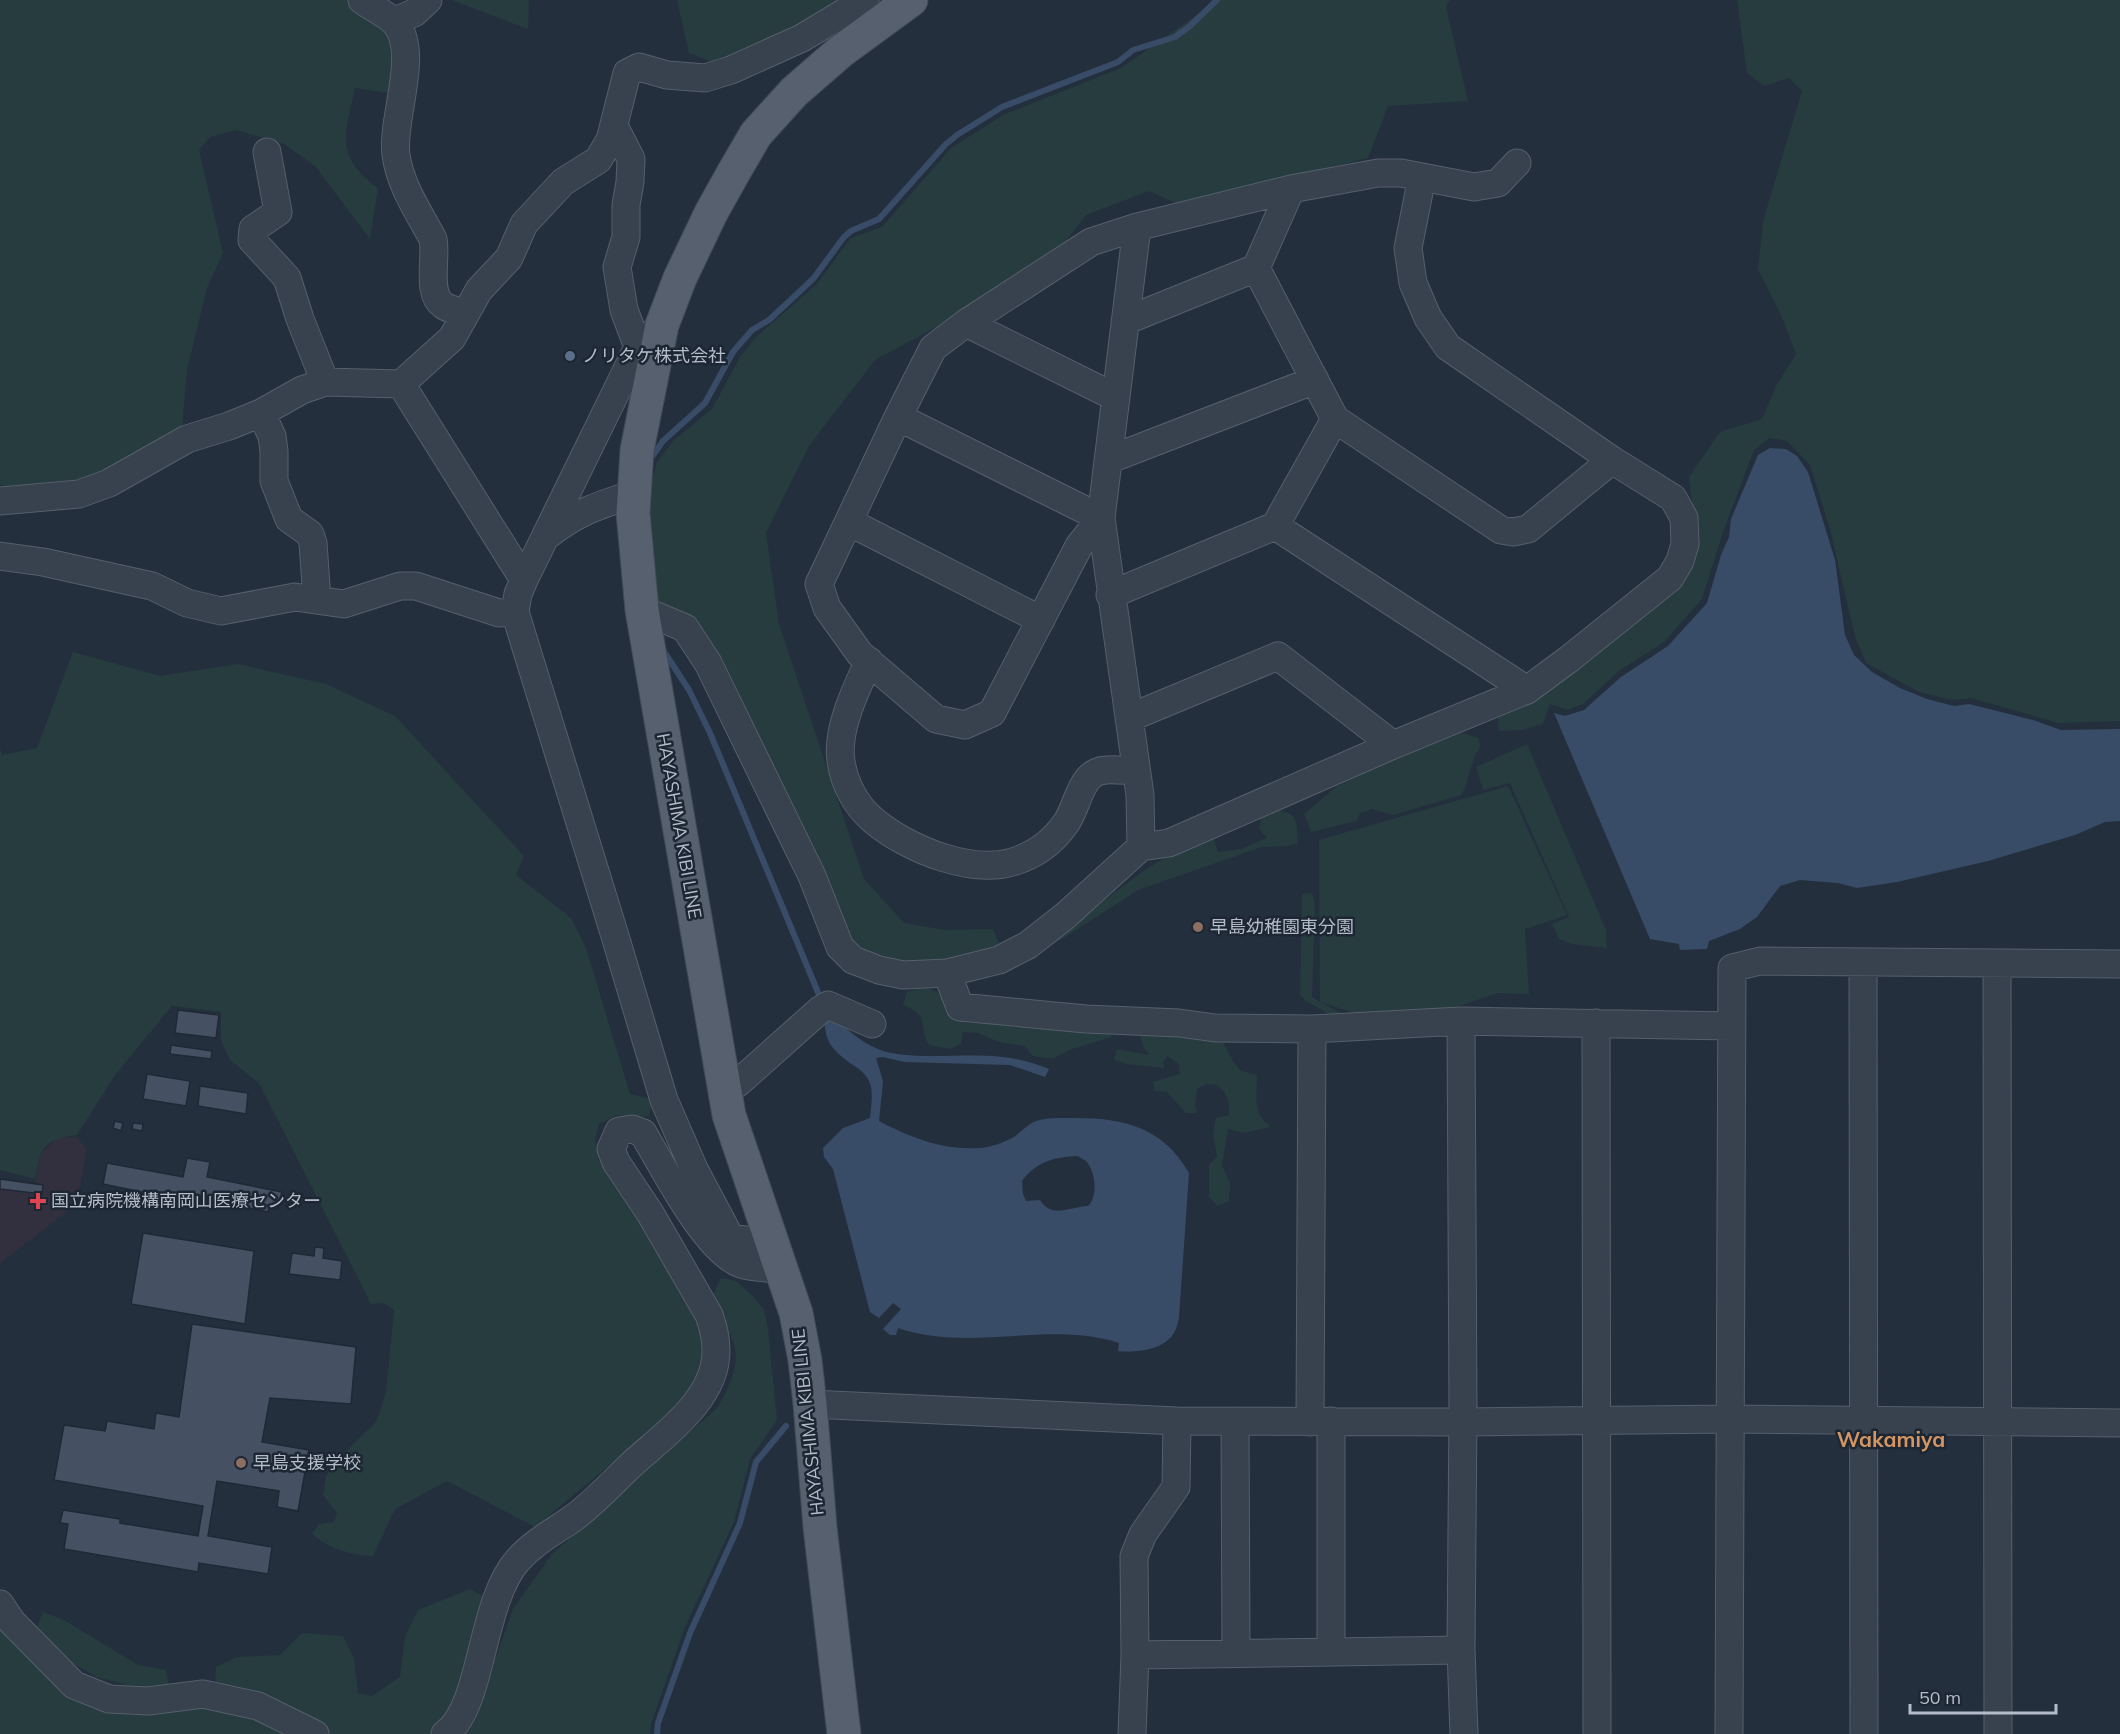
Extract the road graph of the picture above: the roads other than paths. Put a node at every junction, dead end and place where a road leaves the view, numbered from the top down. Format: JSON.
{"nodes":[{"id":1,"x":362,"y":0,"type":"edge"},
{"id":2,"x":428,"y":0,"type":"edge"},
{"id":3,"x":865,"y":0,"type":"edge"},
{"id":4,"x":911,"y":0,"type":"edge"},
{"id":5,"x":394,"y":21,"type":"junction"},
{"id":6,"x":614,"y":126,"type":"junction"},
{"id":7,"x":267,"y":152,"type":"dead end"},
{"id":8,"x":1517,"y":163,"type":"dead end"},
{"id":9,"x":1422,"y":177,"type":"junction"},
{"id":10,"x":1291,"y":189,"type":"junction"},
{"id":11,"x":1137,"y":227,"type":"junction"},
{"id":12,"x":1256,"y":268,"type":"junction"},
{"id":13,"x":466,"y":313,"type":"junction"},
{"id":14,"x":1125,"y":321,"type":"junction"},
{"id":15,"x":966,"y":322,"type":"junction"},
{"id":16,"x":662,"y":325,"type":"junction"},
{"id":17,"x":638,"y":347,"type":"junction"},
{"id":18,"x":1315,"y":380,"type":"junction"},
{"id":19,"x":325,"y":382,"type":"junction"},
{"id":20,"x":401,"y":384,"type":"junction"},
{"id":21,"x":1116,"y":397,"type":"junction"},
{"id":22,"x":261,"y":413,"type":"junction"},
{"id":23,"x":898,"y":417,"type":"junction"},
{"id":24,"x":1335,"y":418,"type":"junction"},
{"id":25,"x":1108,"y":460,"type":"junction"},
{"id":26,"x":1612,"y":460,"type":"junction"},
{"id":27,"x":634,"y":494,"type":"junction"},
{"id":28,"x":0,"y":501,"type":"edge"},
{"id":29,"x":1101,"y":518,"type":"junction"},
{"id":30,"x":849,"y":522,"type":"junction"},
{"id":31,"x":1275,"y":526,"type":"junction"},
{"id":32,"x":544,"y":538,"type":"junction"},
{"id":33,"x":0,"y":556,"type":"edge"},
{"id":34,"x":524,"y":580,"type":"junction"},
{"id":35,"x":1110,"y":595,"type":"junction"},
{"id":36,"x":317,"y":600,"type":"junction"},
{"id":37,"x":642,"y":610,"type":"junction"},
{"id":38,"x":514,"y":612,"type":"junction"},
{"id":39,"x":1041,"y":620,"type":"junction"},
{"id":40,"x":868,"y":661,"type":"junction"},
{"id":41,"x":1527,"y":690,"type":"junction"},
{"id":42,"x":1129,"y":718,"type":"junction"},
{"id":43,"x":1393,"y":746,"type":"junction"},
{"id":44,"x":1136,"y":771,"type":"junction"},
{"id":45,"x":1141,"y":848,"type":"junction"},
{"id":46,"x":1863,"y":962,"type":"junction"},
{"id":47,"x":1996,"y":963,"type":"junction"},
{"id":48,"x":2120,"y":964,"type":"edge"},
{"id":49,"x":947,"y":973,"type":"junction"},
{"id":50,"x":1461,"y":1021,"type":"junction"},
{"id":51,"x":1596,"y":1023,"type":"junction"},
{"id":52,"x":872,"y":1024,"type":"dead end"},
{"id":53,"x":1731,"y":1026,"type":"junction"},
{"id":54,"x":1312,"y":1029,"type":"junction"},
{"id":55,"x":724,"y":1090,"type":"junction"},
{"id":56,"x":778,"y":1258,"type":"junction"},
{"id":57,"x":810,"y":1404,"type":"junction"},
{"id":58,"x":1730,"y":1419,"type":"junction"},
{"id":59,"x":1177,"y":1421,"type":"junction"},
{"id":60,"x":1235,"y":1421,"type":"junction"},
{"id":61,"x":1595,"y":1421,"type":"junction"},
{"id":62,"x":1864,"y":1421,"type":"junction"},
{"id":63,"x":1321,"y":1422,"type":"junction"},
{"id":64,"x":1463,"y":1422,"type":"junction"},
{"id":65,"x":1997,"y":1423,"type":"junction"},
{"id":66,"x":2120,"y":1424,"type":"edge"},
{"id":67,"x":0,"y":1604,"type":"edge"},
{"id":68,"x":1461,"y":1650,"type":"junction"},
{"id":69,"x":1331,"y":1652,"type":"junction"},
{"id":70,"x":1236,"y":1653,"type":"junction"},
{"id":71,"x":1135,"y":1655,"type":"junction"},
{"id":72,"x":315,"y":1734,"type":"edge"},
{"id":73,"x":445,"y":1734,"type":"edge"},
{"id":74,"x":844,"y":1734,"type":"edge"},
{"id":75,"x":1132,"y":1734,"type":"edge"},
{"id":76,"x":1464,"y":1734,"type":"edge"},
{"id":77,"x":1596,"y":1734,"type":"edge"},
{"id":78,"x":1729,"y":1734,"type":"edge"},
{"id":79,"x":1864,"y":1734,"type":"edge"},
{"id":80,"x":1998,"y":1734,"type":"edge"}],
"edges":[{"from":1,"to":5,"type":"street"},
{"from":2,"to":5,"type":"street"},
{"from":3,"to":6,"type":"street"},
{"from":4,"to":16,"type":"main road","name":"HAYASHIMA KIBI LINE"},
{"from":5,"to":13,"type":"street"},
{"from":6,"to":13,"type":"street"},
{"from":6,"to":17,"type":"street"},
{"from":7,"to":19,"type":"street"},
{"from":8,"to":9,"type":"street"},
{"from":9,"to":10,"type":"street"},
{"from":9,"to":26,"type":"street"},
{"from":10,"to":11,"type":"street"},
{"from":10,"to":12,"type":"street"},
{"from":11,"to":14,"type":"street"},
{"from":11,"to":15,"type":"street"},
{"from":12,"to":14,"type":"street"},
{"from":12,"to":18,"type":"street"},
{"from":13,"to":20,"type":"street"},
{"from":14,"to":21,"type":"street"},
{"from":15,"to":21,"type":"street"},
{"from":15,"to":23,"type":"street"},
{"from":16,"to":17,"type":"street"},
{"from":16,"to":27,"type":"main road","name":"HAYASHIMA KIBI LINE"},
{"from":17,"to":32,"type":"street"},
{"from":18,"to":24,"type":"street"},
{"from":18,"to":25,"type":"street"},
{"from":19,"to":20,"type":"street"},
{"from":19,"to":22,"type":"street"},
{"from":20,"to":34,"type":"street"},
{"from":21,"to":25,"type":"street"},
{"from":22,"to":28,"type":"street"},
{"from":22,"to":36,"type":"street"},
{"from":23,"to":29,"type":"street"},
{"from":23,"to":30,"type":"street"},
{"from":24,"to":26,"type":"street"},
{"from":24,"to":31,"type":"street"},
{"from":25,"to":29,"type":"street"},
{"from":26,"to":41,"type":"street"},
{"from":27,"to":32,"type":"street"},
{"from":27,"to":37,"type":"main road","name":"HAYASHIMA KIBI LINE"},
{"from":29,"to":35,"type":"street"},
{"from":29,"to":39,"type":"street"},
{"from":30,"to":39,"type":"street"},
{"from":30,"to":40,"type":"street"},
{"from":31,"to":35,"type":"street"},
{"from":31,"to":41,"type":"street"},
{"from":32,"to":34,"type":"street"},
{"from":33,"to":36,"type":"street"},
{"from":34,"to":38,"type":"street"},
{"from":35,"to":42,"type":"street"},
{"from":36,"to":38,"type":"street"},
{"from":37,"to":49,"type":"street"},
{"from":37,"to":55,"type":"main road","name":"HAYASHIMA KIBI LINE"},
{"from":38,"to":56,"type":"street"},
{"from":39,"to":40,"type":"street"},
{"from":40,"to":44,"type":"street"},
{"from":41,"to":43,"type":"street"},
{"from":42,"to":43,"type":"street"},
{"from":42,"to":44,"type":"street"},
{"from":43,"to":45,"type":"street"},
{"from":44,"to":45,"type":"street"},
{"from":45,"to":49,"type":"street"},
{"from":46,"to":47,"type":"street"},
{"from":46,"to":53,"type":"street"},
{"from":46,"to":62,"type":"street"},
{"from":47,"to":48,"type":"street"},
{"from":47,"to":65,"type":"street"},
{"from":49,"to":54,"type":"street"},
{"from":50,"to":51,"type":"street"},
{"from":50,"to":54,"type":"street"},
{"from":50,"to":64,"type":"street"},
{"from":51,"to":53,"type":"street"},
{"from":51,"to":61,"type":"street"},
{"from":52,"to":55,"type":"street"},
{"from":53,"to":58,"type":"street"},
{"from":54,"to":63,"type":"street"},
{"from":55,"to":56,"type":"main road","name":"HAYASHIMA KIBI LINE"},
{"from":56,"to":57,"type":"main road","name":"HAYASHIMA KIBI LINE"},
{"from":56,"to":73,"type":"street"},
{"from":57,"to":59,"type":"street"},
{"from":57,"to":74,"type":"main road","name":"HAYASHIMA KIBI LINE"},
{"from":58,"to":61,"type":"street"},
{"from":58,"to":62,"type":"street"},
{"from":58,"to":78,"type":"street"},
{"from":59,"to":60,"type":"street"},
{"from":59,"to":71,"type":"street"},
{"from":60,"to":63,"type":"street"},
{"from":60,"to":70,"type":"street"},
{"from":61,"to":64,"type":"street"},
{"from":61,"to":77,"type":"street"},
{"from":62,"to":65,"type":"street"},
{"from":62,"to":79,"type":"street"},
{"from":63,"to":64,"type":"street"},
{"from":63,"to":69,"type":"street"},
{"from":64,"to":68,"type":"street"},
{"from":65,"to":66,"type":"street"},
{"from":65,"to":80,"type":"street"},
{"from":67,"to":72,"type":"street"},
{"from":68,"to":69,"type":"street"},
{"from":68,"to":76,"type":"street"},
{"from":69,"to":70,"type":"street"},
{"from":70,"to":71,"type":"street"},
{"from":71,"to":75,"type":"street"}]}
